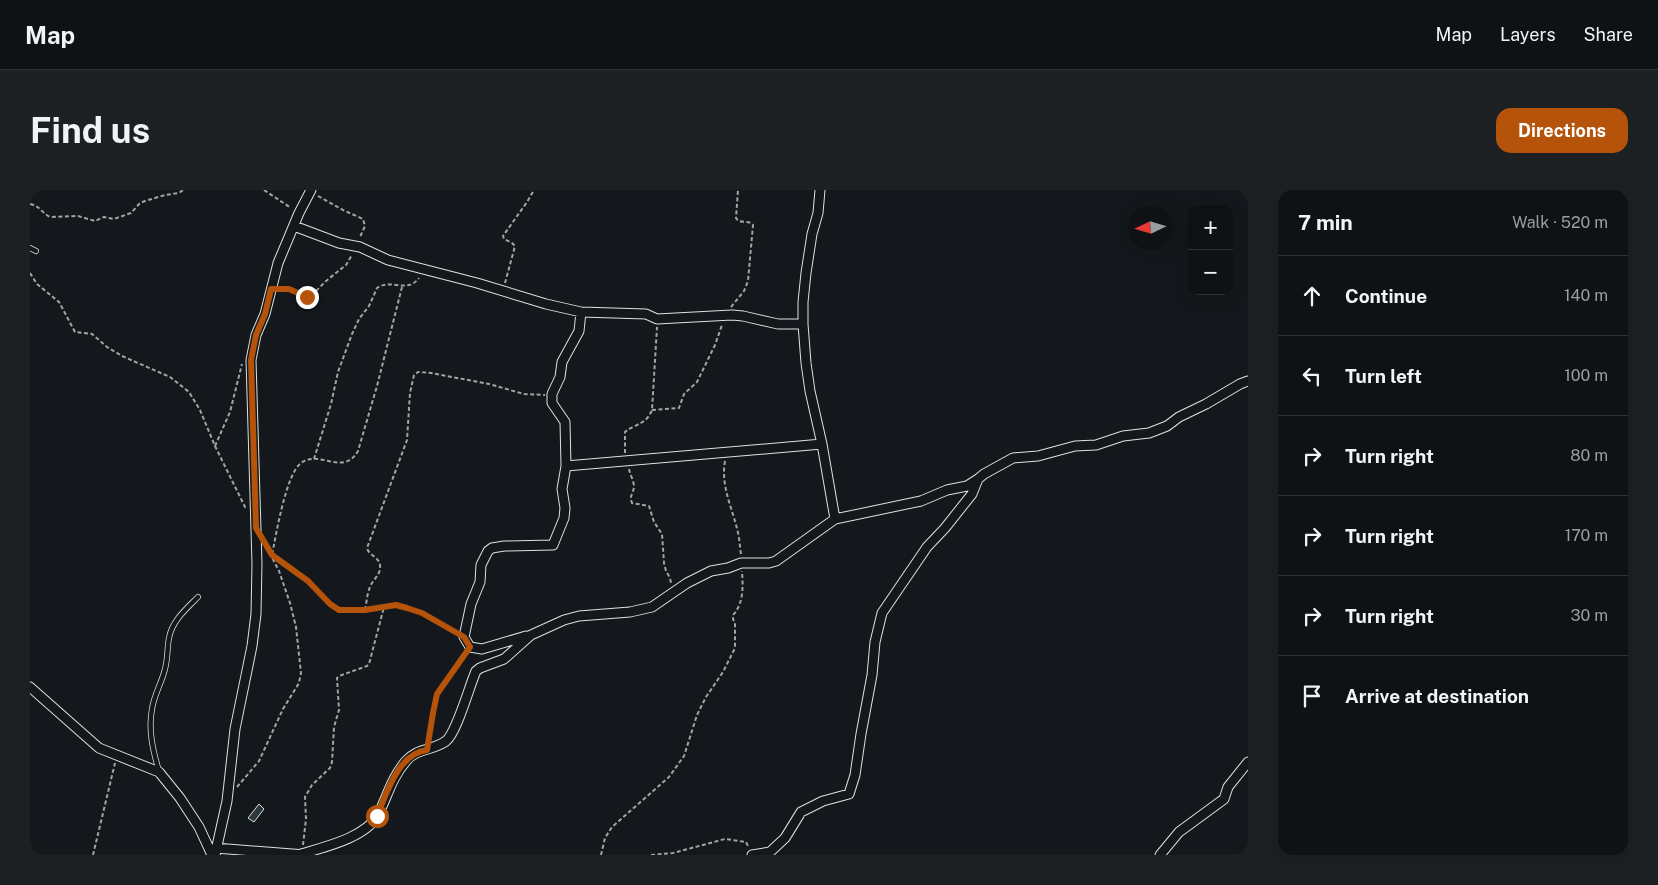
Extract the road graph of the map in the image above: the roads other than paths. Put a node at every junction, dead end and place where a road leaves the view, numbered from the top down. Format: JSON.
{"nodes":[{"id":1,"x":820,"y":190,"type":"edge"},
{"id":2,"x":310,"y":191,"type":"edge"},
{"id":3,"x":294,"y":226,"type":"junction"},
{"id":4,"x":30,"y":248,"type":"edge"},
{"id":5,"x":36,"y":251,"type":"dead end"},
{"id":6,"x":581,"y":312,"type":"junction"},
{"id":7,"x":804,"y":324,"type":"junction"},
{"id":8,"x":1248,"y":380,"type":"edge"},
{"id":9,"x":822,"y":444,"type":"junction"},
{"id":10,"x":566,"y":466,"type":"junction"},
{"id":11,"x":978,"y":480,"type":"junction"},
{"id":12,"x":835,"y":519,"type":"junction"},
{"id":13,"x":198,"y":597,"type":"dead end"},
{"id":14,"x":531,"y":635,"type":"junction"},
{"id":15,"x":30,"y":687,"type":"edge"},
{"id":16,"x":1248,"y":762,"type":"edge"},
{"id":17,"x":159,"y":772,"type":"junction"},
{"id":18,"x":214,"y":853,"type":"edge"},
{"id":19,"x":752,"y":854,"type":"edge"},
{"id":20,"x":306,"y":855,"type":"edge"},
{"id":21,"x":1160,"y":855,"type":"edge"}],
"edges":[{"from":1,"to":7,"type":"street"},
{"from":2,"to":3,"type":"street"},
{"from":3,"to":6,"type":"street"},
{"from":3,"to":18,"type":"street"},
{"from":4,"to":5,"type":"lane"},
{"from":6,"to":7,"type":"street"},
{"from":6,"to":10,"type":"street"},
{"from":7,"to":9,"type":"street"},
{"from":8,"to":11,"type":"street"},
{"from":9,"to":10,"type":"street"},
{"from":9,"to":12,"type":"street"},
{"from":10,"to":14,"type":"street"},
{"from":11,"to":12,"type":"street"},
{"from":11,"to":19,"type":"street"},
{"from":12,"to":14,"type":"street"},
{"from":13,"to":17,"type":"lane"},
{"from":14,"to":20,"type":"street"},
{"from":15,"to":17,"type":"street"},
{"from":16,"to":21,"type":"street"},
{"from":17,"to":18,"type":"street"},
{"from":18,"to":20,"type":"street"}]}
